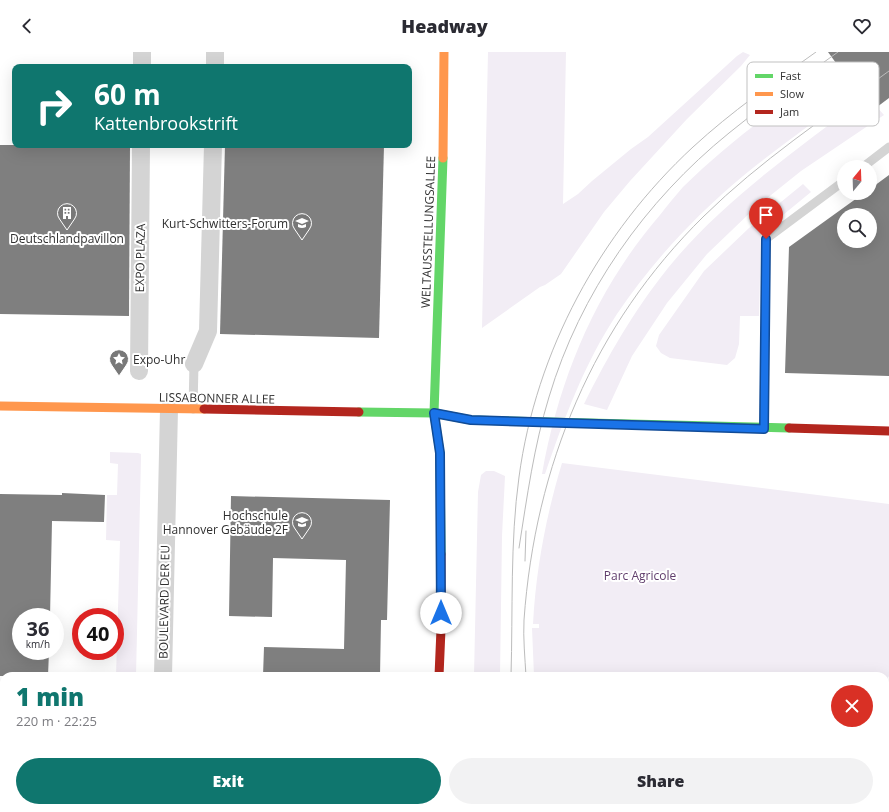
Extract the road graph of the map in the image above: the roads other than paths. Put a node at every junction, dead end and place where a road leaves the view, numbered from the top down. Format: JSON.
{"nodes":[{"id":1,"x":142,"y":52,"type":"edge"},
{"id":2,"x":215,"y":52,"type":"edge"},
{"id":3,"x":444,"y":52,"type":"edge"},
{"id":4,"x":142,"y":64,"type":"edge"},
{"id":5,"x":215,"y":64,"type":"edge"},
{"id":6,"x":141,"y":148,"type":"edge"},
{"id":7,"x":213,"y":148,"type":"edge"},
{"id":8,"x":889,"y":148,"type":"edge"},
{"id":9,"x":873,"y":160,"type":"edge"},
{"id":10,"x":837,"y":186,"type":"edge"},
{"id":11,"x":194,"y":364,"type":"joint"},
{"id":12,"x":139,"y":372,"type":"dead end"},
{"id":13,"x":0,"y":406,"type":"edge"},
{"id":14,"x":169,"y":409,"type":"junction"},
{"id":15,"x":193,"y":409,"type":"junction"},
{"id":16,"x":434,"y":413,"type":"junction"},
{"id":17,"x":764,"y":429,"type":"junction"},
{"id":18,"x":889,"y":431,"type":"edge"},
{"id":19,"x":163,"y":672,"type":"edge"},
{"id":20,"x":440,"y":672,"type":"edge"}],
"edges":[{"from":1,"to":4,"type":"street"},
{"from":2,"to":5,"type":"street"},
{"from":3,"to":16,"type":"main road","name":"WELTAUSSTELLUNGSALLEE"},
{"from":6,"to":12,"type":"street","name":"EXPO PLAZA"},
{"from":7,"to":11,"type":"street"},
{"from":8,"to":9,"type":"lane"},
{"from":10,"to":17,"type":"lane"},
{"from":11,"to":15,"type":"lane"},
{"from":13,"to":14,"type":"main road","name":"LISSABONNER ALLEE"},
{"from":14,"to":15,"type":"main road","name":"LISSABONNER ALLEE"},
{"from":14,"to":19,"type":"street","name":"BOULEVARD DER EU"},
{"from":15,"to":16,"type":"main road","name":"LISSABONNER ALLEE"},
{"from":16,"to":17,"type":"main road","name":"LISSABONNER ALLEE"},
{"from":16,"to":20,"type":"main road","name":"WELTAUSSTELLUNGSALLEE"},
{"from":17,"to":18,"type":"main road","name":"LISSABONNER ALLEE"}]}
